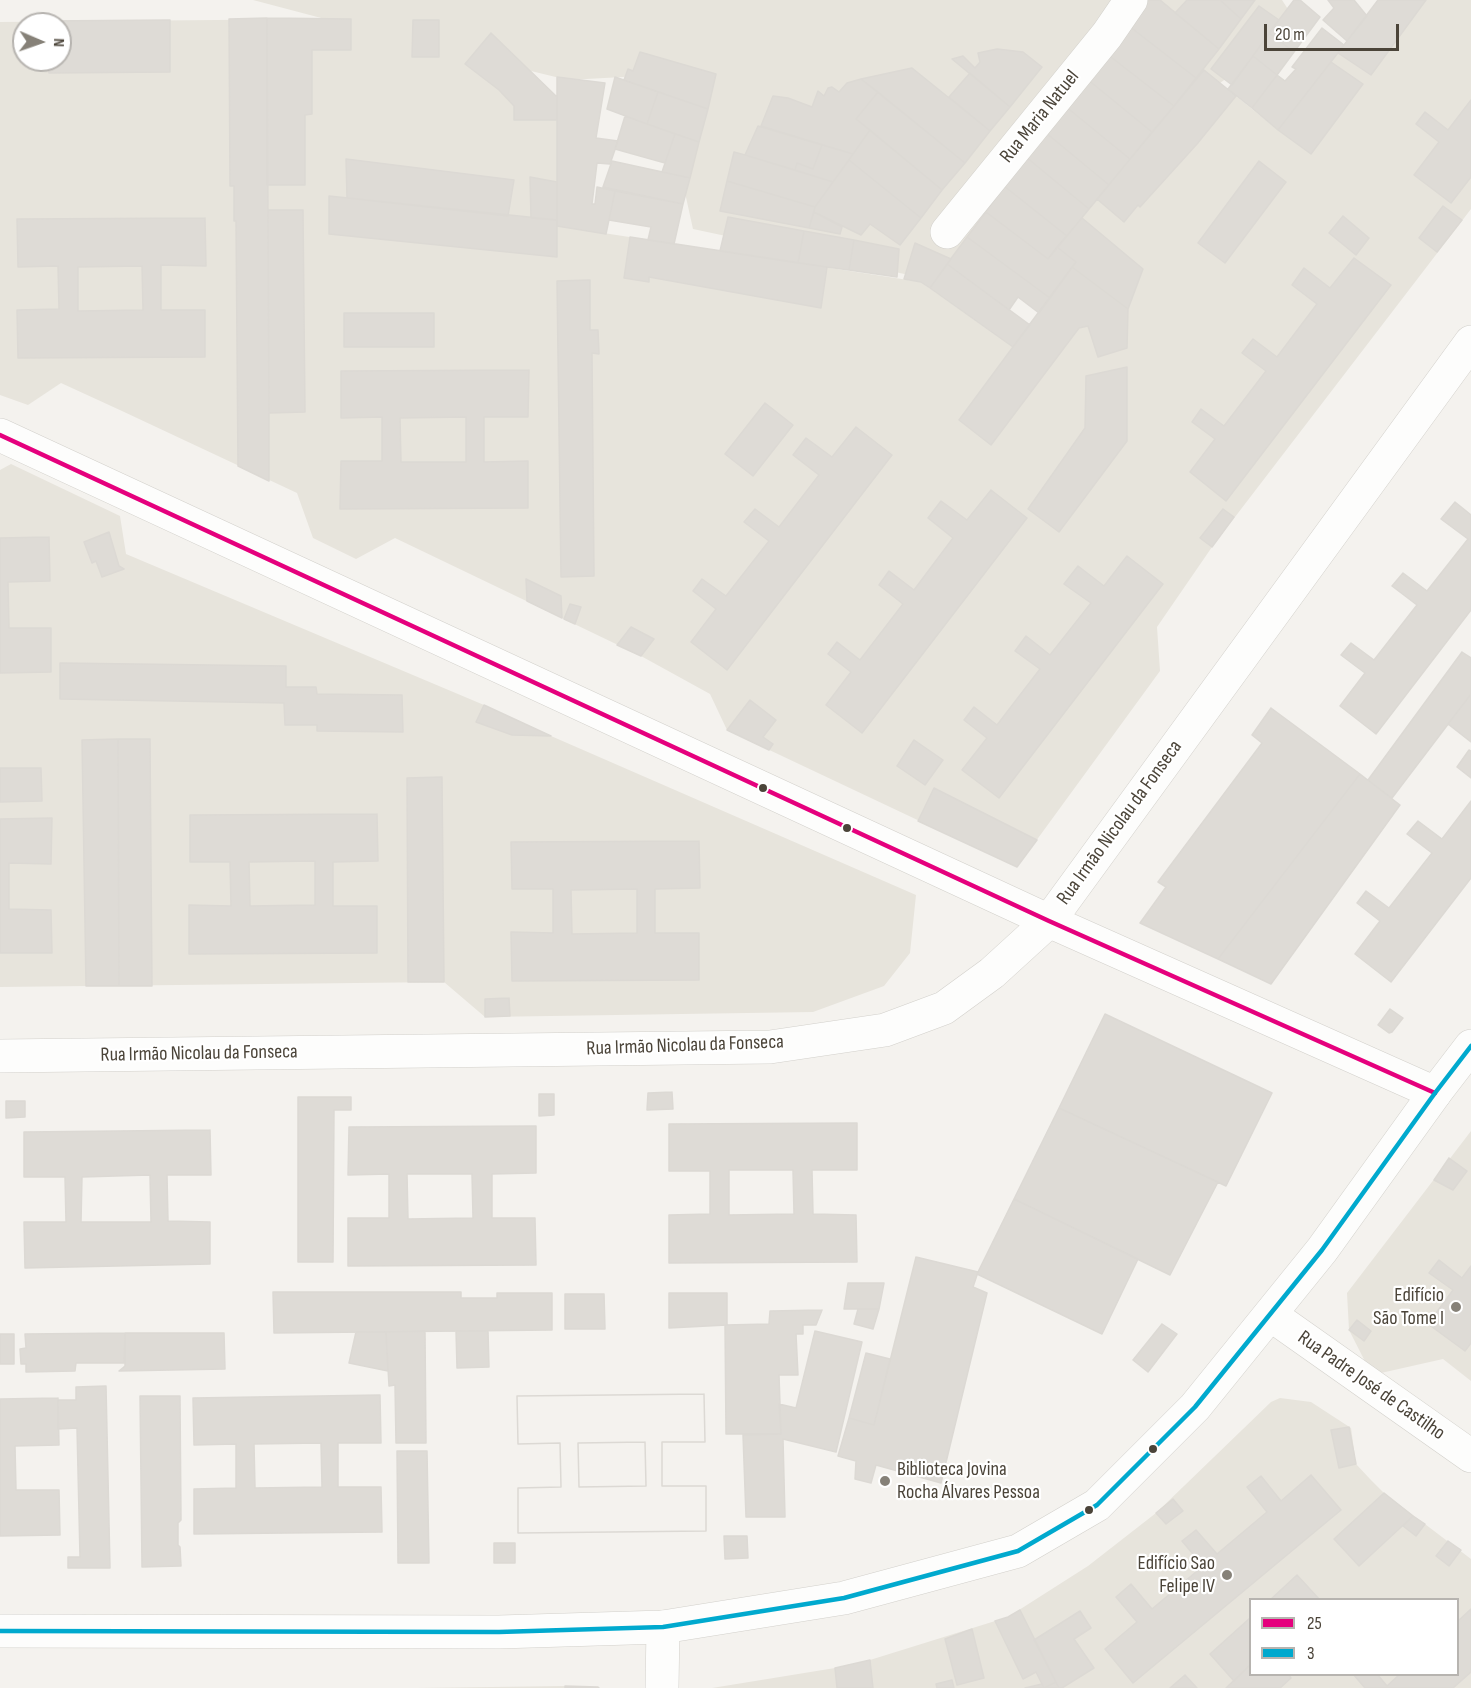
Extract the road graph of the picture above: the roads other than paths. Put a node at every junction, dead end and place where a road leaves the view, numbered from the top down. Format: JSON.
{"nodes":[{"id":1,"x":1131,"y":0,"type":"edge"},
{"id":2,"x":947,"y":232,"type":"dead end"},
{"id":3,"x":1471,"y":342,"type":"edge"},
{"id":4,"x":0,"y":435,"type":"edge"},
{"id":5,"x":1049,"y":921,"type":"junction"},
{"id":6,"x":1471,"y":1046,"type":"edge"},
{"id":7,"x":0,"y":1056,"type":"edge"},
{"id":8,"x":1435,"y":1093,"type":"junction"},
{"id":9,"x":1271,"y":1315,"type":"junction"},
{"id":10,"x":1471,"y":1456,"type":"edge"},
{"id":11,"x":663,"y":1627,"type":"junction"},
{"id":12,"x":0,"y":1631,"type":"edge"},
{"id":13,"x":662,"y":1688,"type":"edge"}],
"edges":[{"from":1,"to":2,"type":"street","name":"Rua Maria Natuel"},
{"from":3,"to":5,"type":"street","name":"Rua Irmão Nicolau da Fonseca"},
{"from":4,"to":5,"type":"street"},
{"from":5,"to":7,"type":"street","name":"Rua Irmão Nicolau da Fonseca"},
{"from":5,"to":8,"type":"street"},
{"from":6,"to":8,"type":"street"},
{"from":8,"to":9,"type":"street"},
{"from":9,"to":10,"type":"street","name":"Rua Padre José de Castilho"},
{"from":9,"to":11,"type":"street"},
{"from":11,"to":12,"type":"street"},
{"from":11,"to":13,"type":"street"}]}
